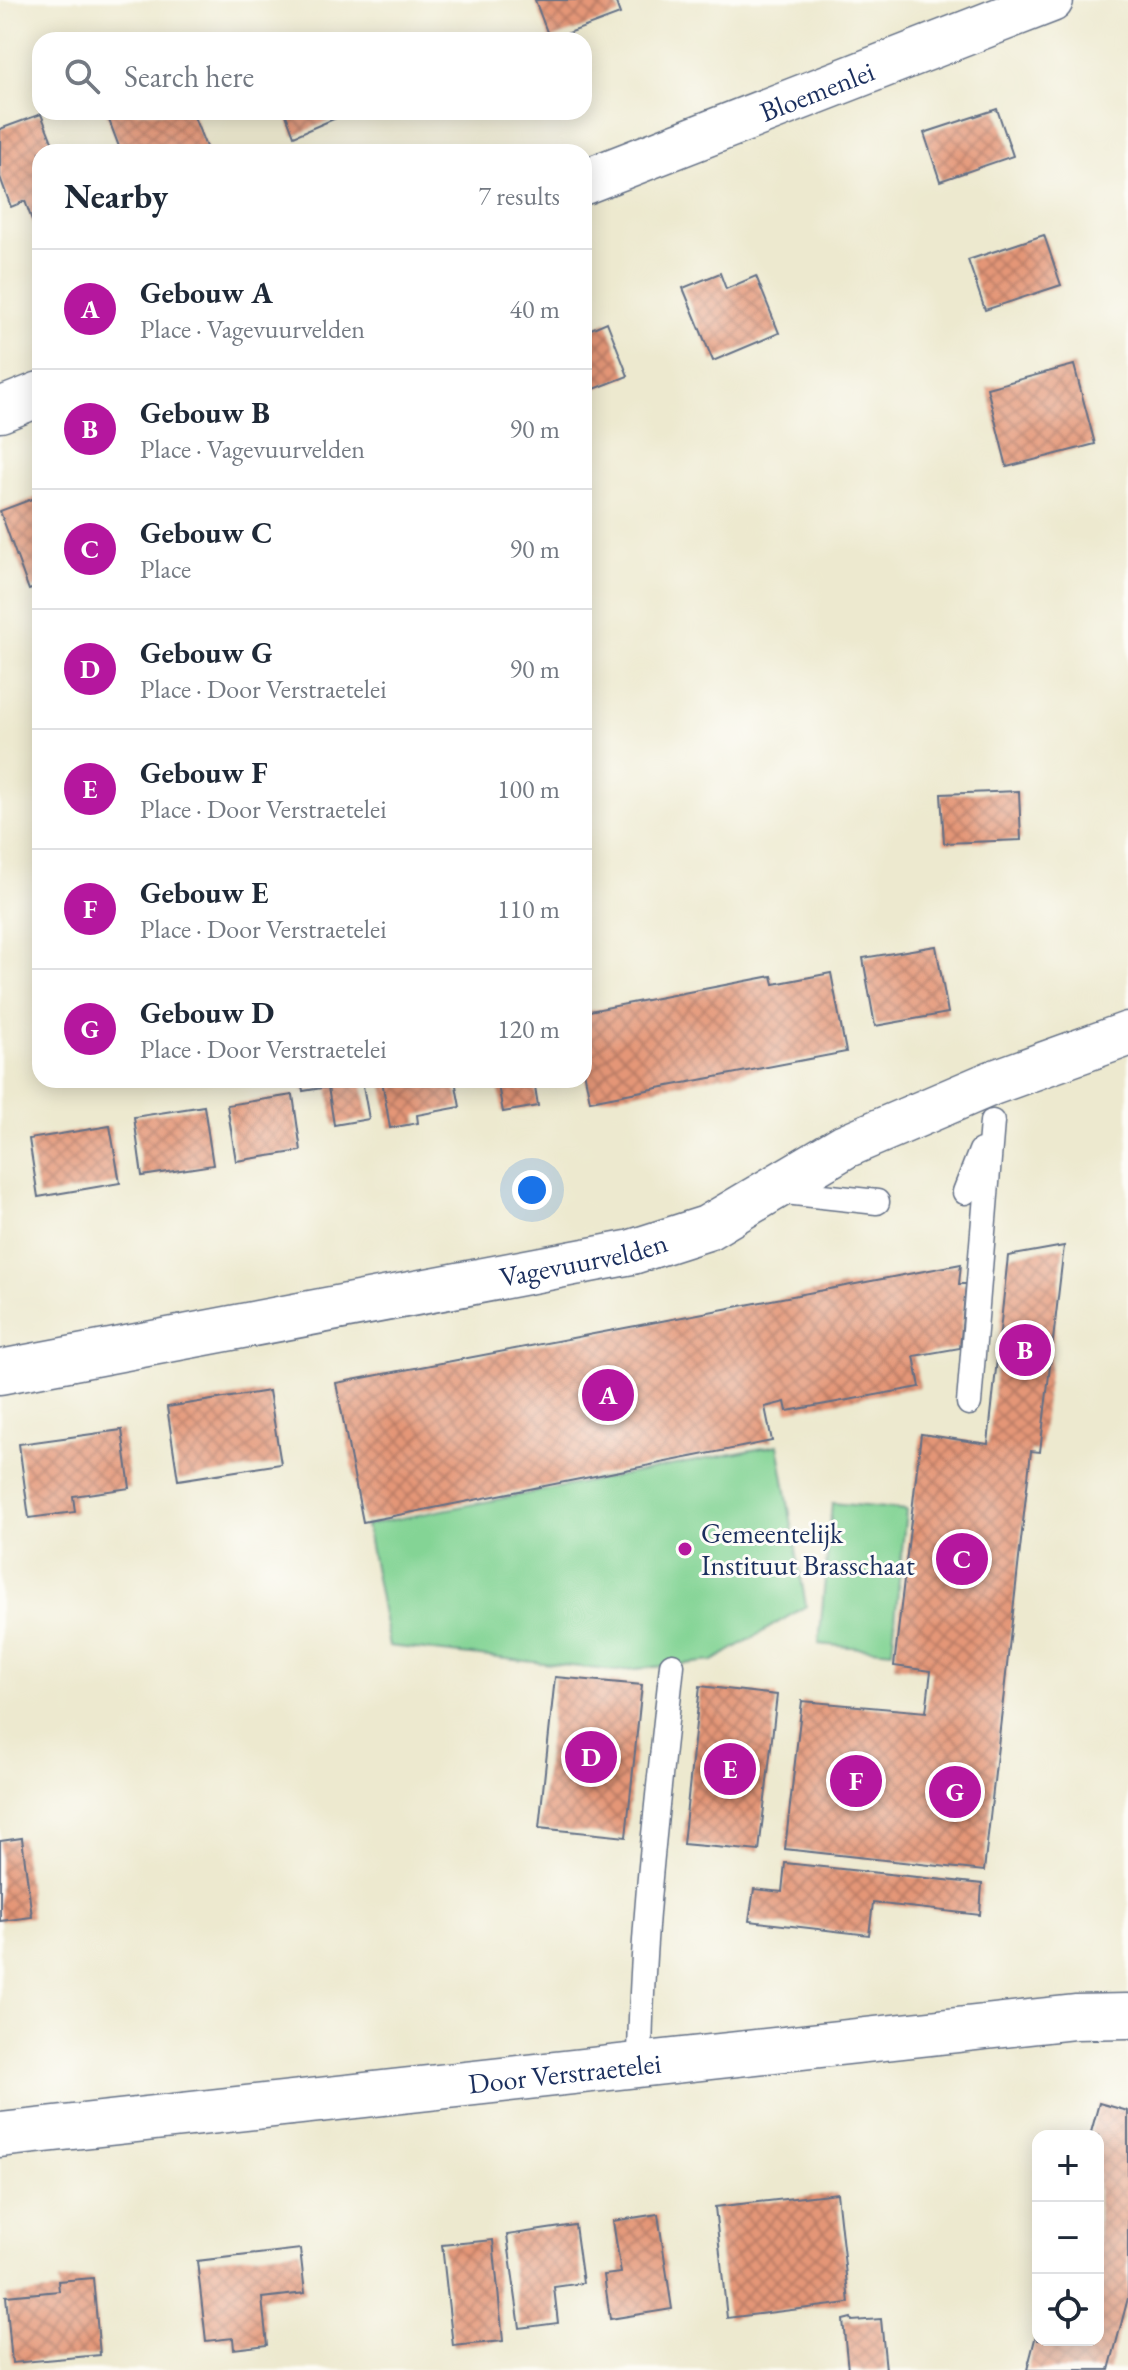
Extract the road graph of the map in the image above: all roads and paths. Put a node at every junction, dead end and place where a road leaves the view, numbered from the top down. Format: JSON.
{"nodes":[{"id":1,"x":1051,"y":0,"type":"edge"},
{"id":2,"x":592,"y":179,"type":"edge"},
{"id":3,"x":32,"y":397,"type":"edge"},
{"id":4,"x":0,"y":410,"type":"edge"},
{"id":5,"x":1128,"y":1034,"type":"edge"},
{"id":6,"x":1008,"y":1078,"type":"junction"},
{"id":7,"x":992,"y":1122,"type":"junction"},
{"id":8,"x":770,"y":1191,"type":"junction"},
{"id":9,"x":965,"y":1192,"type":"dead end"},
{"id":10,"x":877,"y":1202,"type":"dead end"},
{"id":11,"x":0,"y":1372,"type":"edge"},
{"id":12,"x":969,"y":1403,"type":"dead end"},
{"id":13,"x":672,"y":1665,"type":"dead end"},
{"id":14,"x":1128,"y":2016,"type":"edge"},
{"id":15,"x":640,"y":2065,"type":"junction"},
{"id":16,"x":0,"y":2135,"type":"edge"}],
"edges":[{"from":1,"to":2,"type":"street","name":"Bloemenlei"},
{"from":3,"to":4,"type":"street"},
{"from":5,"to":6,"type":"street","name":"Vagevuurvelden"},
{"from":6,"to":7,"type":"lane"},
{"from":6,"to":8,"type":"street","name":"Vagevuurvelden"},
{"from":7,"to":9,"type":"lane"},
{"from":7,"to":12,"type":"lane"},
{"from":8,"to":10,"type":"lane"},
{"from":8,"to":11,"type":"street","name":"Vagevuurvelden"},
{"from":13,"to":15,"type":"lane"},
{"from":14,"to":15,"type":"street","name":"Door Verstraetelei"},
{"from":15,"to":16,"type":"street","name":"Door Verstraetelei"}]}
